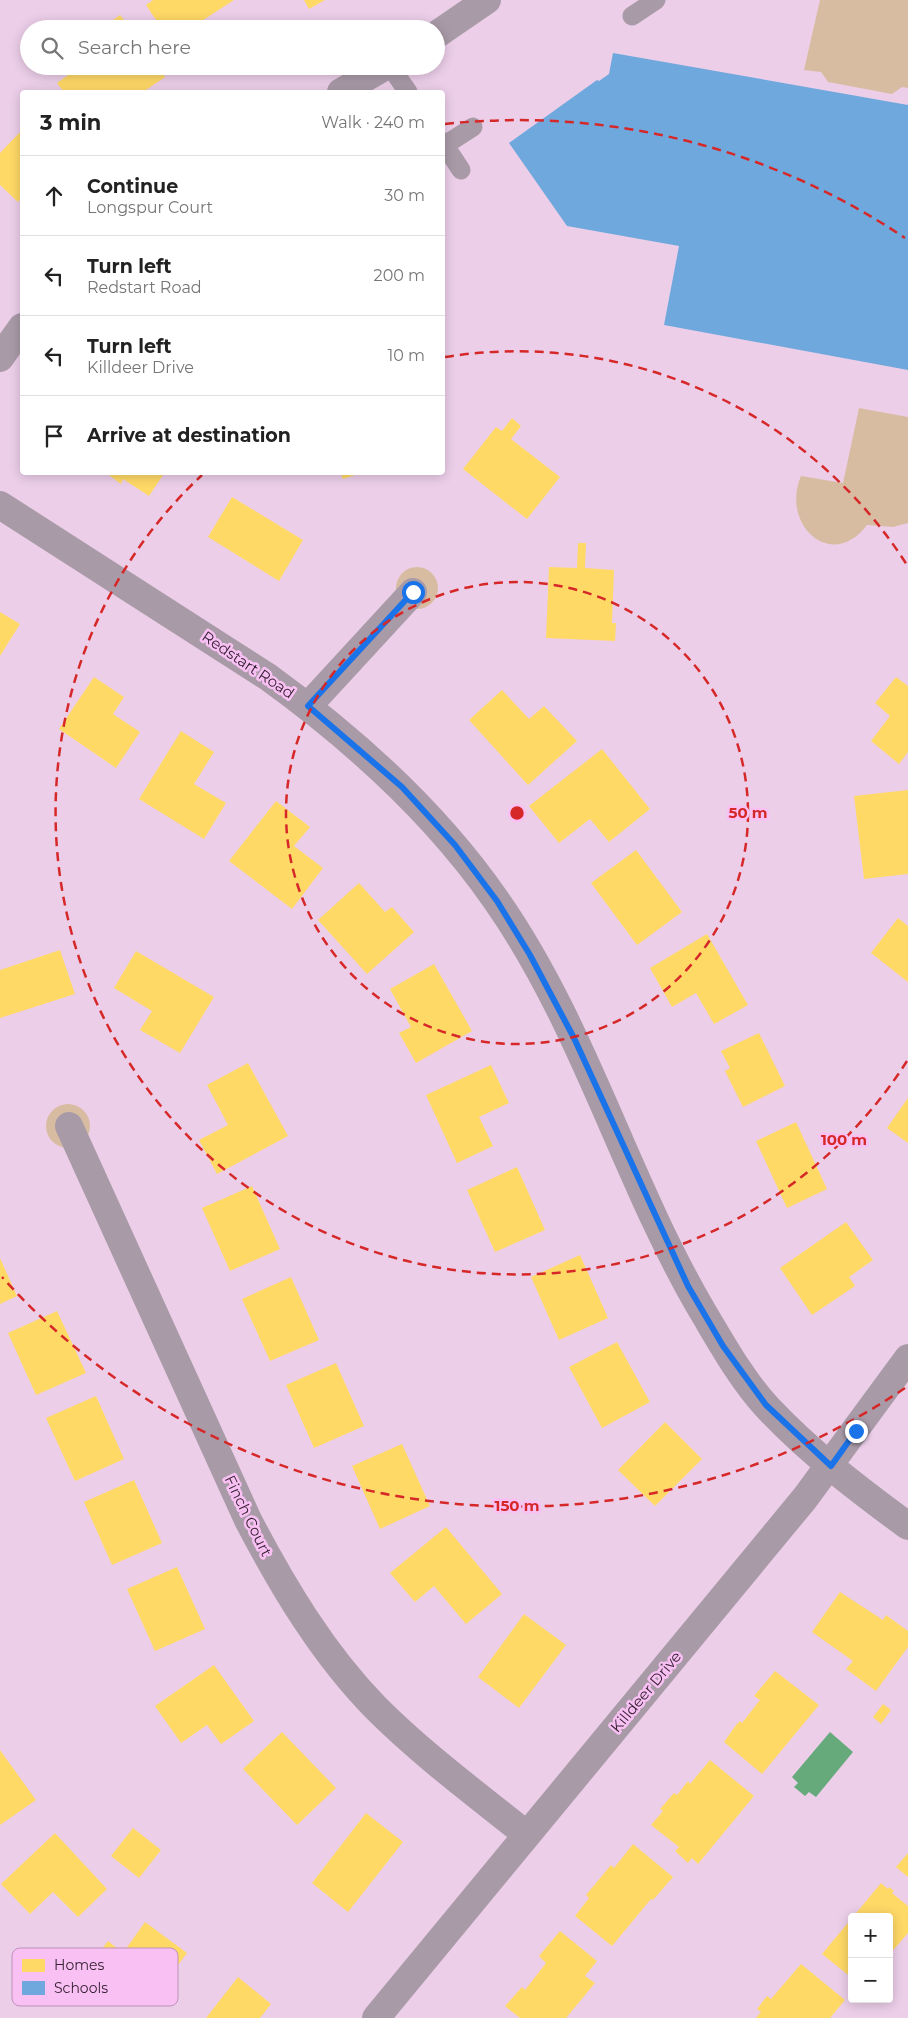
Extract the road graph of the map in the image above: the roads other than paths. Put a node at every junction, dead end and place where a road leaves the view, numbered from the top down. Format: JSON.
{"nodes":[{"id":1,"x":487,"y":0,"type":"edge"},
{"id":2,"x":656,"y":0,"type":"edge"},
{"id":3,"x":632,"y":16,"type":"dead end"},
{"id":4,"x":445,"y":29,"type":"edge"},
{"id":5,"x":370,"y":75,"type":"edge"},
{"id":6,"x":396,"y":75,"type":"edge"},
{"id":7,"x":344,"y":90,"type":"edge"},
{"id":8,"x":407,"y":90,"type":"edge"},
{"id":9,"x":473,"y":127,"type":"dead end"},
{"id":10,"x":445,"y":142,"type":"edge"},
{"id":11,"x":445,"y":145,"type":"edge"},
{"id":12,"x":461,"y":170,"type":"dead end"},
{"id":13,"x":20,"y":330,"type":"edge"},
{"id":14,"x":0,"y":358,"type":"edge"},
{"id":15,"x":0,"y":505,"type":"edge"},
{"id":16,"x":413,"y":592,"type":"dead end"},
{"id":17,"x":308,"y":706,"type":"junction"},
{"id":18,"x":69,"y":1126,"type":"dead end"},
{"id":19,"x":908,"y":1358,"type":"edge"},
{"id":20,"x":831,"y":1466,"type":"junction"},
{"id":21,"x":908,"y":1526,"type":"edge"},
{"id":22,"x":527,"y":1835,"type":"junction"},
{"id":23,"x":376,"y":2018,"type":"edge"}],
"edges":[{"from":1,"to":4,"type":"street"},
{"from":2,"to":3,"type":"lane"},
{"from":5,"to":7,"type":"street"},
{"from":6,"to":8,"type":"lane"},
{"from":9,"to":10,"type":"lane"},
{"from":11,"to":12,"type":"lane"},
{"from":13,"to":14,"type":"street"},
{"from":15,"to":17,"type":"street","name":"Redstart Road"},
{"from":16,"to":17,"type":"street"},
{"from":17,"to":20,"type":"street","name":"Redstart Road"},
{"from":18,"to":22,"type":"street","name":"Finch Court"},
{"from":19,"to":20,"type":"street","name":"Killdeer Drive"},
{"from":20,"to":21,"type":"street","name":"Redstart Road"},
{"from":20,"to":22,"type":"street","name":"Killdeer Drive"},
{"from":22,"to":23,"type":"street","name":"Killdeer Drive"}]}
